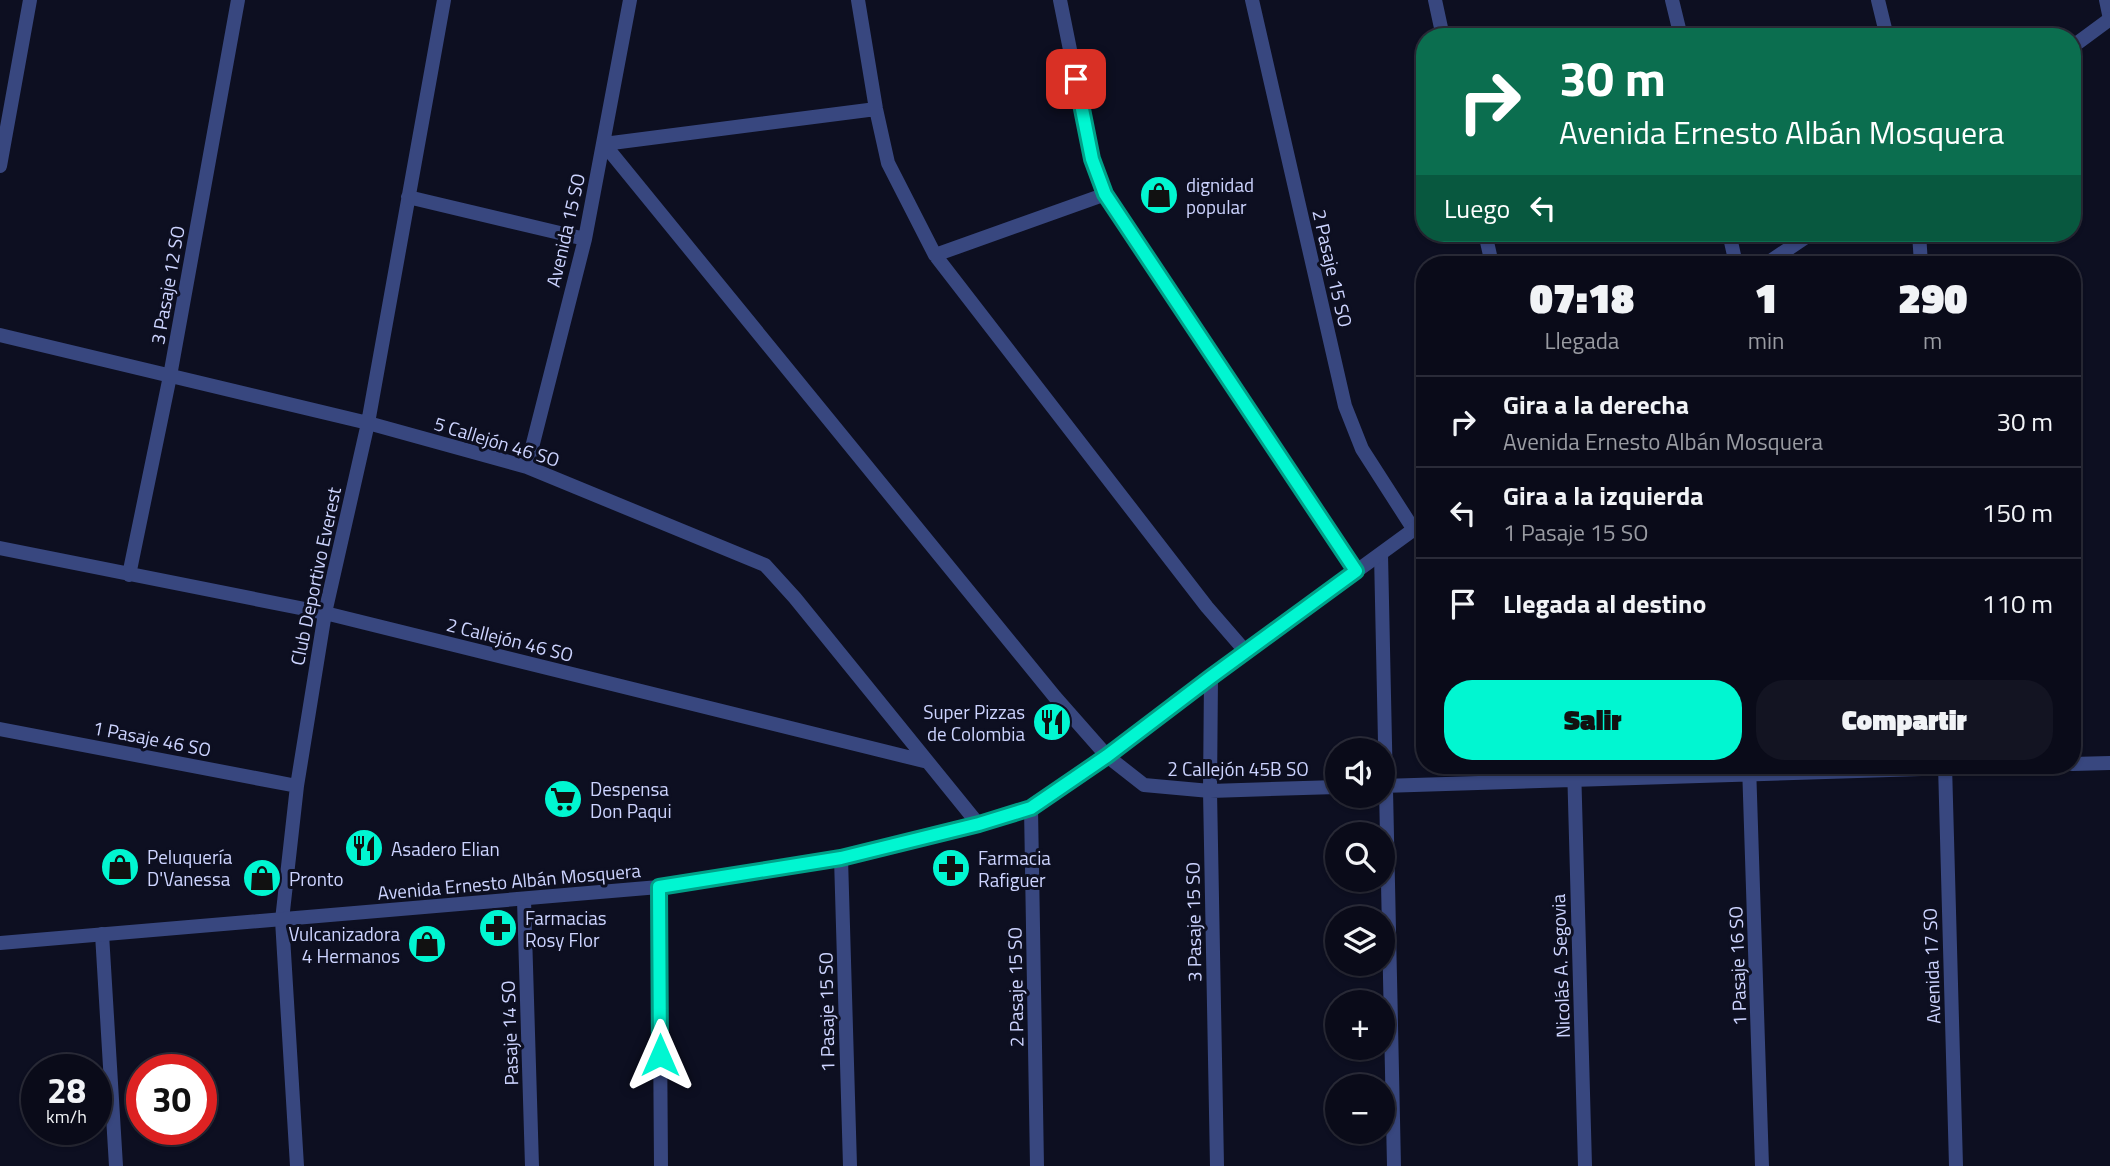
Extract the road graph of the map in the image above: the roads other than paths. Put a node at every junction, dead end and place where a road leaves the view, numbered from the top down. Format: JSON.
{"nodes":[{"id":1,"x":30,"y":0,"type":"edge"},
{"id":2,"x":238,"y":0,"type":"edge"},
{"id":3,"x":444,"y":0,"type":"edge"},
{"id":4,"x":630,"y":0,"type":"edge"},
{"id":5,"x":858,"y":0,"type":"edge"},
{"id":6,"x":1060,"y":0,"type":"edge"},
{"id":7,"x":1252,"y":0,"type":"edge"},
{"id":8,"x":1435,"y":0,"type":"edge"},
{"id":9,"x":1672,"y":0,"type":"edge"},
{"id":10,"x":1878,"y":0,"type":"edge"},
{"id":11,"x":2106,"y":0,"type":"edge"},
{"id":12,"x":2110,"y":19,"type":"edge"},
{"id":13,"x":1441,"y":28,"type":"edge"},
{"id":14,"x":1679,"y":28,"type":"edge"},
{"id":15,"x":1885,"y":28,"type":"edge"},
{"id":16,"x":2081,"y":40,"type":"edge"},
{"id":17,"x":876,"y":109,"type":"junction"},
{"id":18,"x":4,"y":117,"type":"edge"},
{"id":19,"x":604,"y":144,"type":"junction"},
{"id":20,"x":0,"y":166,"type":"edge"},
{"id":21,"x":1105,"y":194,"type":"junction"},
{"id":22,"x":408,"y":197,"type":"junction"},
{"id":23,"x":585,"y":239,"type":"junction"},
{"id":24,"x":1799,"y":242,"type":"edge"},
{"id":25,"x":935,"y":255,"type":"junction"},
{"id":26,"x":1778,"y":256,"type":"edge"},
{"id":27,"x":0,"y":335,"type":"edge"},
{"id":28,"x":170,"y":376,"type":"junction"},
{"id":29,"x":368,"y":423,"type":"junction"},
{"id":30,"x":527,"y":467,"type":"junction"},
{"id":31,"x":1416,"y":522,"type":"edge"},
{"id":32,"x":1416,"y":528,"type":"edge"},
{"id":33,"x":0,"y":548,"type":"edge"},
{"id":34,"x":1381,"y":554,"type":"junction"},
{"id":35,"x":1356,"y":571,"type":"junction"},
{"id":36,"x":129,"y":575,"type":"junction"},
{"id":37,"x":325,"y":613,"type":"junction"},
{"id":38,"x":1246,"y":652,"type":"junction"},
{"id":39,"x":1211,"y":677,"type":"junction"},
{"id":40,"x":0,"y":729,"type":"edge"},
{"id":41,"x":1383,"y":738,"type":"edge"},
{"id":42,"x":1107,"y":756,"type":"junction"},
{"id":43,"x":928,"y":762,"type":"junction"},
{"id":44,"x":2110,"y":763,"type":"edge"},
{"id":45,"x":2081,"y":764,"type":"edge"},
{"id":46,"x":1545,"y":774,"type":"edge"},
{"id":47,"x":1574,"y":774,"type":"edge"},
{"id":48,"x":1750,"y":774,"type":"edge"},
{"id":49,"x":1945,"y":774,"type":"edge"},
{"id":50,"x":1395,"y":784,"type":"edge"},
{"id":51,"x":297,"y":786,"type":"junction"},
{"id":52,"x":1325,"y":787,"type":"edge"},
{"id":53,"x":1210,"y":791,"type":"junction"},
{"id":54,"x":1031,"y":808,"type":"junction"},
{"id":55,"x":1385,"y":808,"type":"edge"},
{"id":56,"x":979,"y":824,"type":"junction"},
{"id":57,"x":841,"y":858,"type":"junction"},
{"id":58,"x":659,"y":887,"type":"junction"},
{"id":59,"x":524,"y":900,"type":"junction"},
{"id":60,"x":282,"y":920,"type":"junction"},
{"id":61,"x":102,"y":934,"type":"junction"},
{"id":62,"x":0,"y":943,"type":"edge"},
{"id":63,"x":116,"y":1166,"type":"edge"},
{"id":64,"x":297,"y":1166,"type":"edge"},
{"id":65,"x":532,"y":1166,"type":"edge"},
{"id":66,"x":661,"y":1166,"type":"edge"},
{"id":67,"x":850,"y":1166,"type":"edge"},
{"id":68,"x":1037,"y":1166,"type":"edge"},
{"id":69,"x":1217,"y":1166,"type":"edge"},
{"id":70,"x":1394,"y":1166,"type":"edge"},
{"id":71,"x":1585,"y":1166,"type":"edge"},
{"id":72,"x":1762,"y":1166,"type":"edge"},
{"id":73,"x":1956,"y":1166,"type":"edge"}],
"edges":[{"from":1,"to":18,"type":"street"},
{"from":2,"to":28,"type":"street","name":"3 Pasaje 12 SO"},
{"from":3,"to":22,"type":"street","name":"Club Deportivo Everest"},
{"from":4,"to":19,"type":"street","name":"Avenida 15 SO"},
{"from":5,"to":17,"type":"street"},
{"from":6,"to":21,"type":"street"},
{"from":7,"to":31,"type":"street","name":"2 Pasaje 15 SO"},
{"from":8,"to":13,"type":"street"},
{"from":9,"to":14,"type":"street"},
{"from":10,"to":15,"type":"street"},
{"from":11,"to":12,"type":"street"},
{"from":12,"to":16,"type":"street"},
{"from":17,"to":19,"type":"street"},
{"from":17,"to":25,"type":"street"},
{"from":18,"to":20,"type":"street"},
{"from":19,"to":23,"type":"street","name":"Avenida 15 SO"},
{"from":19,"to":42,"type":"street","name":"2 Callejón 45B SO"},
{"from":21,"to":25,"type":"street"},
{"from":21,"to":35,"type":"street"},
{"from":22,"to":23,"type":"street"},
{"from":22,"to":29,"type":"street","name":"Club Deportivo Everest"},
{"from":23,"to":30,"type":"street","name":"Avenida 15 SO"},
{"from":24,"to":26,"type":"street"},
{"from":25,"to":38,"type":"street"},
{"from":27,"to":28,"type":"street","name":"5 Callejón 46 SO"},
{"from":28,"to":29,"type":"street","name":"5 Callejón 46 SO"},
{"from":28,"to":36,"type":"street","name":"3 Pasaje 12 SO"},
{"from":29,"to":30,"type":"street","name":"5 Callejón 46 SO"},
{"from":29,"to":37,"type":"street","name":"Club Deportivo Everest"},
{"from":30,"to":43,"type":"street","name":"5 Callejón 46 SO"},
{"from":32,"to":34,"type":"street","name":"Avenida Ernesto Albán Mosquera"},
{"from":33,"to":36,"type":"street","name":"2 Callejón 46 SO"},
{"from":34,"to":35,"type":"street","name":"Avenida Ernesto Albán Mosquera"},
{"from":34,"to":41,"type":"street"},
{"from":35,"to":38,"type":"street","name":"Avenida Ernesto Albán Mosquera"},
{"from":36,"to":37,"type":"street","name":"2 Callejón 46 SO"},
{"from":37,"to":43,"type":"street","name":"2 Callejón 46 SO"},
{"from":37,"to":51,"type":"street","name":"Club Deportivo Everest"},
{"from":38,"to":39,"type":"street","name":"Avenida Ernesto Albán Mosquera"},
{"from":39,"to":42,"type":"street","name":"Avenida Ernesto Albán Mosquera"},
{"from":39,"to":53,"type":"street","name":"3 Pasaje 15 SO"},
{"from":40,"to":51,"type":"street","name":"1 Pasaje 46 SO"},
{"from":42,"to":53,"type":"street","name":"2 Callejón 45B SO"},
{"from":42,"to":54,"type":"street","name":"Avenida Ernesto Albán Mosquera"},
{"from":43,"to":56,"type":"street"},
{"from":44,"to":45,"type":"street"},
{"from":46,"to":50,"type":"street"},
{"from":47,"to":71,"type":"street","name":"Nicolás A. Segovia"},
{"from":48,"to":72,"type":"street","name":"1 Pasaje 16 SO"},
{"from":49,"to":73,"type":"street","name":"Avenida 17 SO"},
{"from":51,"to":60,"type":"street","name":"Club Deportivo Everest"},
{"from":52,"to":53,"type":"street","name":"2 Callejón 45B SO"},
{"from":53,"to":69,"type":"street","name":"3 Pasaje 15 SO"},
{"from":54,"to":56,"type":"street","name":"Avenida Ernesto Albán Mosquera"},
{"from":54,"to":68,"type":"street","name":"2 Pasaje 15 SO"},
{"from":55,"to":70,"type":"street"},
{"from":56,"to":57,"type":"street","name":"Avenida Ernesto Albán Mosquera"},
{"from":57,"to":58,"type":"street","name":"Avenida Ernesto Albán Mosquera"},
{"from":57,"to":67,"type":"street","name":"1 Pasaje 15 SO"},
{"from":58,"to":59,"type":"street","name":"Avenida Ernesto Albán Mosquera"},
{"from":58,"to":66,"type":"street"},
{"from":59,"to":60,"type":"street","name":"Avenida Ernesto Albán Mosquera"},
{"from":59,"to":65,"type":"street","name":"Pasaje 14 SO"},
{"from":60,"to":61,"type":"street","name":"Avenida Ernesto Albán Mosquera"},
{"from":60,"to":64,"type":"street","name":"Club Deportivo Everest"},
{"from":61,"to":62,"type":"street","name":"Avenida Ernesto Albán Mosquera"},
{"from":61,"to":63,"type":"street"}]}
